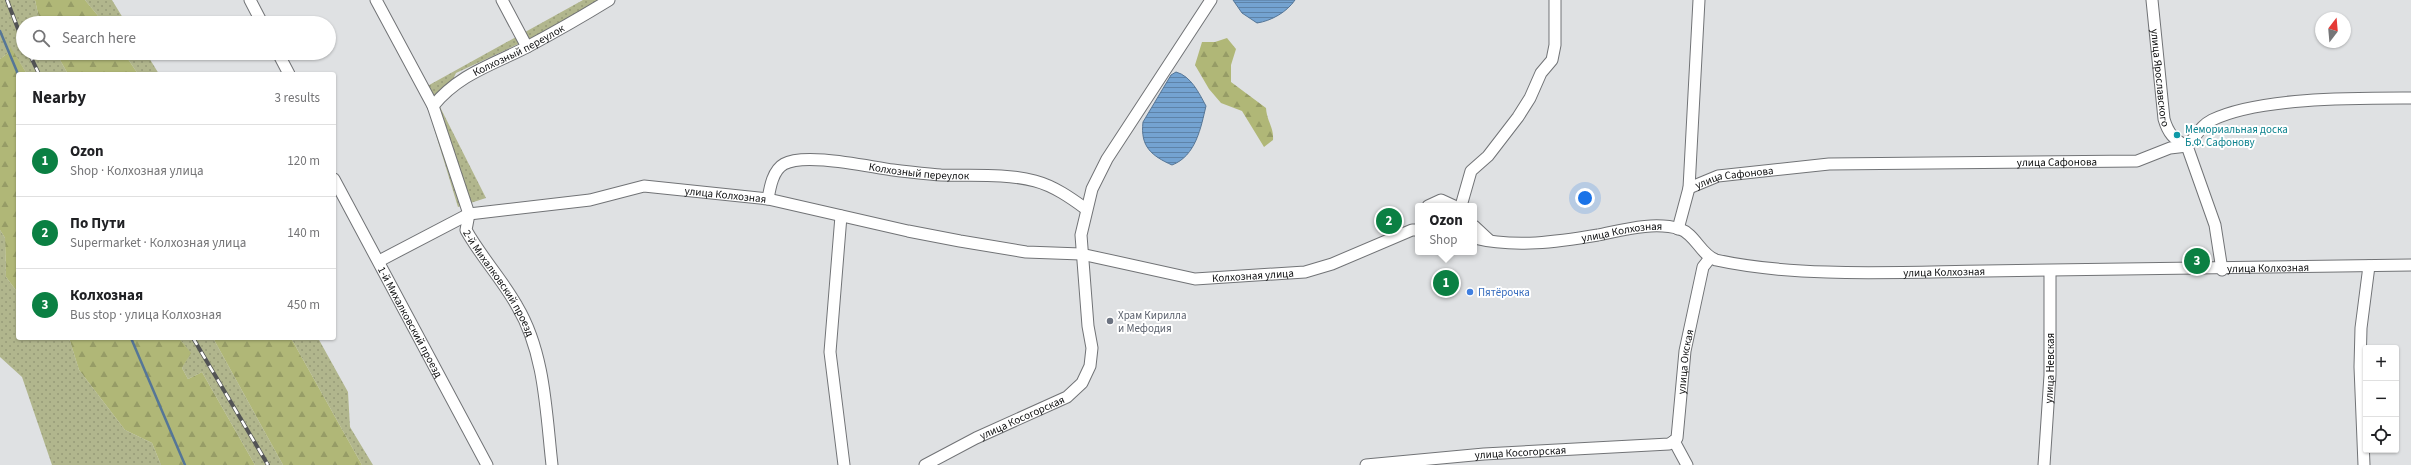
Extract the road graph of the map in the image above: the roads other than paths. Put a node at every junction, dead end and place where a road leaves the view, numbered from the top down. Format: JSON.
{"nodes":[{"id":1,"x":250,"y":0,"type":"edge"},
{"id":2,"x":376,"y":0,"type":"edge"},
{"id":3,"x":502,"y":0,"type":"edge"},
{"id":4,"x":610,"y":0,"type":"edge"},
{"id":5,"x":1211,"y":0,"type":"edge"},
{"id":6,"x":1555,"y":0,"type":"edge"},
{"id":7,"x":1699,"y":0,"type":"edge"},
{"id":8,"x":2152,"y":0,"type":"edge"},
{"id":9,"x":258,"y":16,"type":"edge"},
{"id":10,"x":527,"y":47,"type":"junction"},
{"id":11,"x":282,"y":60,"type":"edge"},
{"id":12,"x":288,"y":72,"type":"edge"},
{"id":13,"x":2411,"y":98,"type":"edge"},
{"id":14,"x":433,"y":106,"type":"junction"},
{"id":15,"x":2187,"y":146,"type":"junction"},
{"id":16,"x":336,"y":183,"type":"edge"},
{"id":17,"x":1689,"y":188,"type":"junction"},
{"id":18,"x":768,"y":199,"type":"junction"},
{"id":19,"x":1431,"y":201,"type":"edge"},
{"id":20,"x":1452,"y":203,"type":"edge"},
{"id":21,"x":1460,"y":203,"type":"edge"},
{"id":22,"x":1086,"y":209,"type":"junction"},
{"id":23,"x":469,"y":214,"type":"junction"},
{"id":24,"x":841,"y":216,"type":"junction"},
{"id":25,"x":1415,"y":227,"type":"edge"},
{"id":26,"x":1477,"y":229,"type":"edge"},
{"id":27,"x":1678,"y":229,"type":"junction"},
{"id":28,"x":1477,"y":239,"type":"edge"},
{"id":29,"x":1491,"y":242,"type":"junction"},
{"id":30,"x":1081,"y":254,"type":"junction"},
{"id":31,"x":1710,"y":258,"type":"junction"},
{"id":32,"x":379,"y":261,"type":"junction"},
{"id":33,"x":2411,"y":265,"type":"edge"},
{"id":34,"x":2369,"y":266,"type":"junction"},
{"id":35,"x":2222,"y":270,"type":"junction"},
{"id":36,"x":2050,"y":271,"type":"junction"},
{"id":37,"x":1674,"y":441,"type":"junction"},
{"id":38,"x":487,"y":465,"type":"edge"},
{"id":39,"x":552,"y":465,"type":"edge"},
{"id":40,"x":844,"y":465,"type":"edge"},
{"id":41,"x":925,"y":465,"type":"edge"},
{"id":42,"x":1366,"y":465,"type":"edge"},
{"id":43,"x":1687,"y":465,"type":"edge"},
{"id":44,"x":2044,"y":465,"type":"edge"},
{"id":45,"x":2364,"y":465,"type":"edge"}],
"edges":[{"from":1,"to":9,"type":"street"},
{"from":2,"to":14,"type":"street","name":"2-й Михалковский проезд"},
{"from":3,"to":10,"type":"street"},
{"from":4,"to":10,"type":"street","name":"Колхозный переулок"},
{"from":5,"to":22,"type":"street","name":"улица Косогорская"},
{"from":6,"to":21,"type":"street"},
{"from":7,"to":17,"type":"street"},
{"from":8,"to":15,"type":"street","name":"улица Ярославского"},
{"from":10,"to":14,"type":"street","name":"Колхозный переулок"},
{"from":11,"to":12,"type":"street"},
{"from":13,"to":15,"type":"street"},
{"from":14,"to":23,"type":"street","name":"2-й Михалковский проезд"},
{"from":15,"to":17,"type":"street","name":"улица Сафонова"},
{"from":15,"to":35,"type":"street"},
{"from":16,"to":32,"type":"street","name":"1-й Михалковский проезд"},
{"from":17,"to":27,"type":"street"},
{"from":18,"to":22,"type":"street","name":"Колхозный переулок"},
{"from":18,"to":23,"type":"street","name":"улица Колхозная"},
{"from":18,"to":24,"type":"street","name":"улица Колхозная"},
{"from":19,"to":20,"type":"street"},
{"from":22,"to":30,"type":"street","name":"улица Косогорская"},
{"from":23,"to":32,"type":"street","name":"улица Колхозная"},
{"from":23,"to":39,"type":"street","name":"2-й Михалковский проезд"},
{"from":24,"to":30,"type":"street","name":"улица Колхозная"},
{"from":24,"to":40,"type":"street"},
{"from":25,"to":30,"type":"street","name":"Колхозная улица"},
{"from":26,"to":29,"type":"street"},
{"from":27,"to":29,"type":"street","name":"улица Колхозная"},
{"from":27,"to":31,"type":"street"},
{"from":28,"to":29,"type":"street"},
{"from":30,"to":41,"type":"street","name":"улица Косогорская"},
{"from":31,"to":36,"type":"street","name":"улица Колхозная"},
{"from":31,"to":37,"type":"street","name":"улица Окская"},
{"from":32,"to":38,"type":"street","name":"1-й Михалковский проезд"},
{"from":33,"to":34,"type":"street","name":"улица Колхозная"},
{"from":34,"to":35,"type":"street","name":"улица Колхозная"},
{"from":34,"to":45,"type":"street"},
{"from":35,"to":36,"type":"street","name":"улица Колхозная"},
{"from":36,"to":44,"type":"street","name":"улица Невская"},
{"from":37,"to":42,"type":"street","name":"улица Косогорская"},
{"from":37,"to":43,"type":"street"}]}
